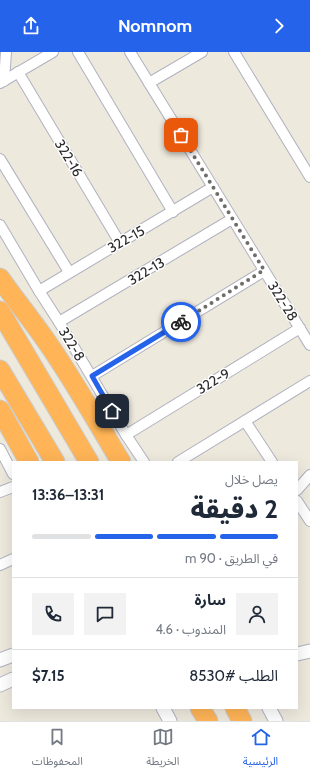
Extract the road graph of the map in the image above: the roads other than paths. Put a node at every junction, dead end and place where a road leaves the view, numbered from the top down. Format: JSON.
{"nodes":[{"id":1,"x":6,"y":52,"type":"edge"},
{"id":2,"x":53,"y":52,"type":"edge"},
{"id":3,"x":78,"y":52,"type":"edge"},
{"id":4,"x":130,"y":52,"type":"edge"},
{"id":5,"x":202,"y":52,"type":"edge"},
{"id":6,"x":234,"y":52,"type":"edge"},
{"id":7,"x":18,"y":72,"type":"junction"},
{"id":8,"x":2,"y":82,"type":"edge"},
{"id":9,"x":149,"y":83,"type":"junction"},
{"id":10,"x":0,"y":158,"type":"edge"},
{"id":11,"x":310,"y":177,"type":"edge"},
{"id":12,"x":213,"y":187,"type":"junction"},
{"id":13,"x":174,"y":212,"type":"junction"},
{"id":14,"x":232,"y":219,"type":"junction"},
{"id":15,"x":0,"y":225,"type":"edge"},
{"id":16,"x":120,"y":243,"type":"junction"},
{"id":17,"x":264,"y":270,"type":"junction"},
{"id":18,"x":69,"y":272,"type":"junction"},
{"id":19,"x":0,"y":278,"type":"edge"},
{"id":20,"x":39,"y":291,"type":"junction"},
{"id":21,"x":0,"y":311,"type":"edge"},
{"id":22,"x":59,"y":322,"type":"junction"},
{"id":23,"x":300,"y":328,"type":"junction"},
{"id":24,"x":310,"y":345,"type":"edge"},
{"id":25,"x":0,"y":370,"type":"edge"},
{"id":26,"x":92,"y":376,"type":"junction"},
{"id":27,"x":310,"y":381,"type":"edge"},
{"id":28,"x":0,"y":410,"type":"edge"},
{"id":29,"x":245,"y":421,"type":"junction"},
{"id":30,"x":126,"y":435,"type":"junction"},
{"id":31,"x":0,"y":449,"type":"edge"},
{"id":32,"x":28,"y":461,"type":"edge"},
{"id":33,"x":54,"y":461,"type":"edge"},
{"id":34,"x":88,"y":461,"type":"edge"},
{"id":35,"x":120,"y":461,"type":"edge"},
{"id":36,"x":143,"y":461,"type":"edge"},
{"id":37,"x":180,"y":461,"type":"edge"},
{"id":38,"x":271,"y":461,"type":"edge"},
{"id":39,"x":12,"y":472,"type":"edge"},
{"id":40,"x":310,"y":474,"type":"edge"},
{"id":41,"x":12,"y":487,"type":"edge"},
{"id":42,"x":298,"y":489,"type":"edge"},
{"id":43,"x":0,"y":492,"type":"edge"},
{"id":44,"x":298,"y":503,"type":"edge"},
{"id":45,"x":310,"y":522,"type":"edge"},
{"id":46,"x":12,"y":559,"type":"edge"},
{"id":47,"x":0,"y":565,"type":"edge"},
{"id":48,"x":310,"y":651,"type":"edge"},
{"id":49,"x":298,"y":654,"type":"edge"},
{"id":50,"x":12,"y":655,"type":"edge"},
{"id":51,"x":0,"y":660,"type":"edge"},
{"id":52,"x":12,"y":679,"type":"edge"},
{"id":53,"x":0,"y":684,"type":"edge"},
{"id":54,"x":164,"y":709,"type":"edge"},
{"id":55,"x":201,"y":709,"type":"edge"},
{"id":56,"x":236,"y":709,"type":"edge"},
{"id":57,"x":269,"y":709,"type":"edge"},
{"id":58,"x":170,"y":721,"type":"edge"},
{"id":59,"x":208,"y":721,"type":"edge"},
{"id":60,"x":242,"y":721,"type":"edge"},
{"id":61,"x":276,"y":721,"type":"edge"}],
"edges":[{"from":1,"to":8,"type":"street"},
{"from":2,"to":7,"type":"street"},
{"from":3,"to":13,"type":"street"},
{"from":4,"to":9,"type":"street","name":"322-28"},
{"from":5,"to":9,"type":"street"},
{"from":6,"to":11,"type":"street"},
{"from":7,"to":8,"type":"street"},
{"from":7,"to":16,"type":"street","name":"322-16"},
{"from":9,"to":12,"type":"street","name":"322-28"},
{"from":10,"to":18,"type":"street"},
{"from":12,"to":13,"type":"street","name":"322-15"},
{"from":12,"to":14,"type":"street","name":"322-28"},
{"from":13,"to":16,"type":"street","name":"322-15"},
{"from":14,"to":17,"type":"street","name":"322-28"},
{"from":14,"to":22,"type":"street","name":"322-13"},
{"from":15,"to":20,"type":"street","name":"322-8"},
{"from":16,"to":18,"type":"street","name":"322-15"},
{"from":17,"to":23,"type":"street","name":"322-28"},
{"from":17,"to":26,"type":"street"},
{"from":18,"to":20,"type":"street","name":"322-15"},
{"from":19,"to":35,"type":"highway"},
{"from":20,"to":22,"type":"street","name":"322-8"},
{"from":21,"to":34,"type":"highway"},
{"from":22,"to":26,"type":"street","name":"322-8"},
{"from":23,"to":24,"type":"street","name":"322-28"},
{"from":23,"to":30,"type":"street","name":"322-9"},
{"from":25,"to":33,"type":"highway"},
{"from":26,"to":30,"type":"street","name":"322-8"},
{"from":27,"to":29,"type":"street"},
{"from":28,"to":32,"type":"highway"},
{"from":29,"to":37,"type":"street"},
{"from":29,"to":38,"type":"street"},
{"from":30,"to":36,"type":"street","name":"322-8"},
{"from":31,"to":39,"type":"street"},
{"from":40,"to":42,"type":"street"},
{"from":41,"to":43,"type":"street"},
{"from":44,"to":45,"type":"street"},
{"from":46,"to":47,"type":"street"},
{"from":48,"to":49,"type":"street"},
{"from":50,"to":51,"type":"street"},
{"from":52,"to":53,"type":"street"},
{"from":54,"to":58,"type":"street"},
{"from":55,"to":59,"type":"highway"},
{"from":56,"to":60,"type":"highway"},
{"from":57,"to":61,"type":"street"}]}
